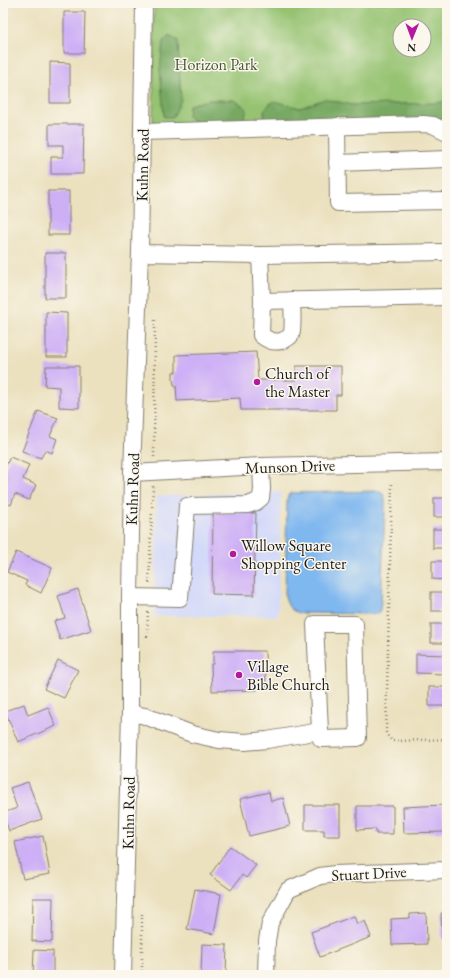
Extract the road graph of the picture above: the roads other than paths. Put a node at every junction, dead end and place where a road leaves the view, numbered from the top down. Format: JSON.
{"nodes":[{"id":1,"x":144,"y":3,"type":"edge"},
{"id":2,"x":337,"y":126,"type":"junction"},
{"id":3,"x":142,"y":132,"type":"junction"},
{"id":4,"x":447,"y":132,"type":"edge"},
{"id":5,"x":447,"y":159,"type":"edge"},
{"id":6,"x":337,"y":163,"type":"junction"},
{"id":7,"x":447,"y":201,"type":"edge"},
{"id":8,"x":447,"y":252,"type":"edge"},
{"id":9,"x":140,"y":253,"type":"junction"},
{"id":10,"x":260,"y":255,"type":"junction"},
{"id":11,"x":447,"y":297,"type":"edge"},
{"id":12,"x":292,"y":300,"type":"junction"},
{"id":13,"x":262,"y":301,"type":"junction"},
{"id":14,"x":447,"y":462,"type":"edge"},
{"id":15,"x":262,"y":466,"type":"junction"},
{"id":16,"x":132,"y":472,"type":"junction"},
{"id":17,"x":130,"y":597,"type":"junction"},
{"id":18,"x":130,"y":713,"type":"junction"},
{"id":19,"x":320,"y":732,"type":"junction"},
{"id":20,"x":447,"y":870,"type":"edge"},
{"id":21,"x":123,"y":975,"type":"edge"},
{"id":22,"x":266,"y":975,"type":"edge"}],
"edges":[{"from":1,"to":3,"type":"street","name":"Kuhn Road"},
{"from":2,"to":3,"type":"street"},
{"from":2,"to":4,"type":"street"},
{"from":2,"to":6,"type":"street"},
{"from":3,"to":9,"type":"street","name":"Kuhn Road"},
{"from":5,"to":6,"type":"street"},
{"from":6,"to":7,"type":"street"},
{"from":8,"to":10,"type":"street"},
{"from":9,"to":10,"type":"street"},
{"from":9,"to":16,"type":"street","name":"Kuhn Road"},
{"from":10,"to":13,"type":"street"},
{"from":11,"to":12,"type":"street"},
{"from":12,"to":13,"type":"street"},
{"from":12,"to":13,"type":"street"},
{"from":14,"to":15,"type":"street","name":"Munson Drive"},
{"from":15,"to":16,"type":"street","name":"Munson Drive"},
{"from":15,"to":17,"type":"street"},
{"from":16,"to":17,"type":"street","name":"Kuhn Road"},
{"from":17,"to":18,"type":"street","name":"Kuhn Road"},
{"from":18,"to":19,"type":"street"},
{"from":18,"to":21,"type":"street","name":"Kuhn Road"},
{"from":19,"to":19,"type":"street"},
{"from":20,"to":22,"type":"street","name":"Stuart Drive"}]}
